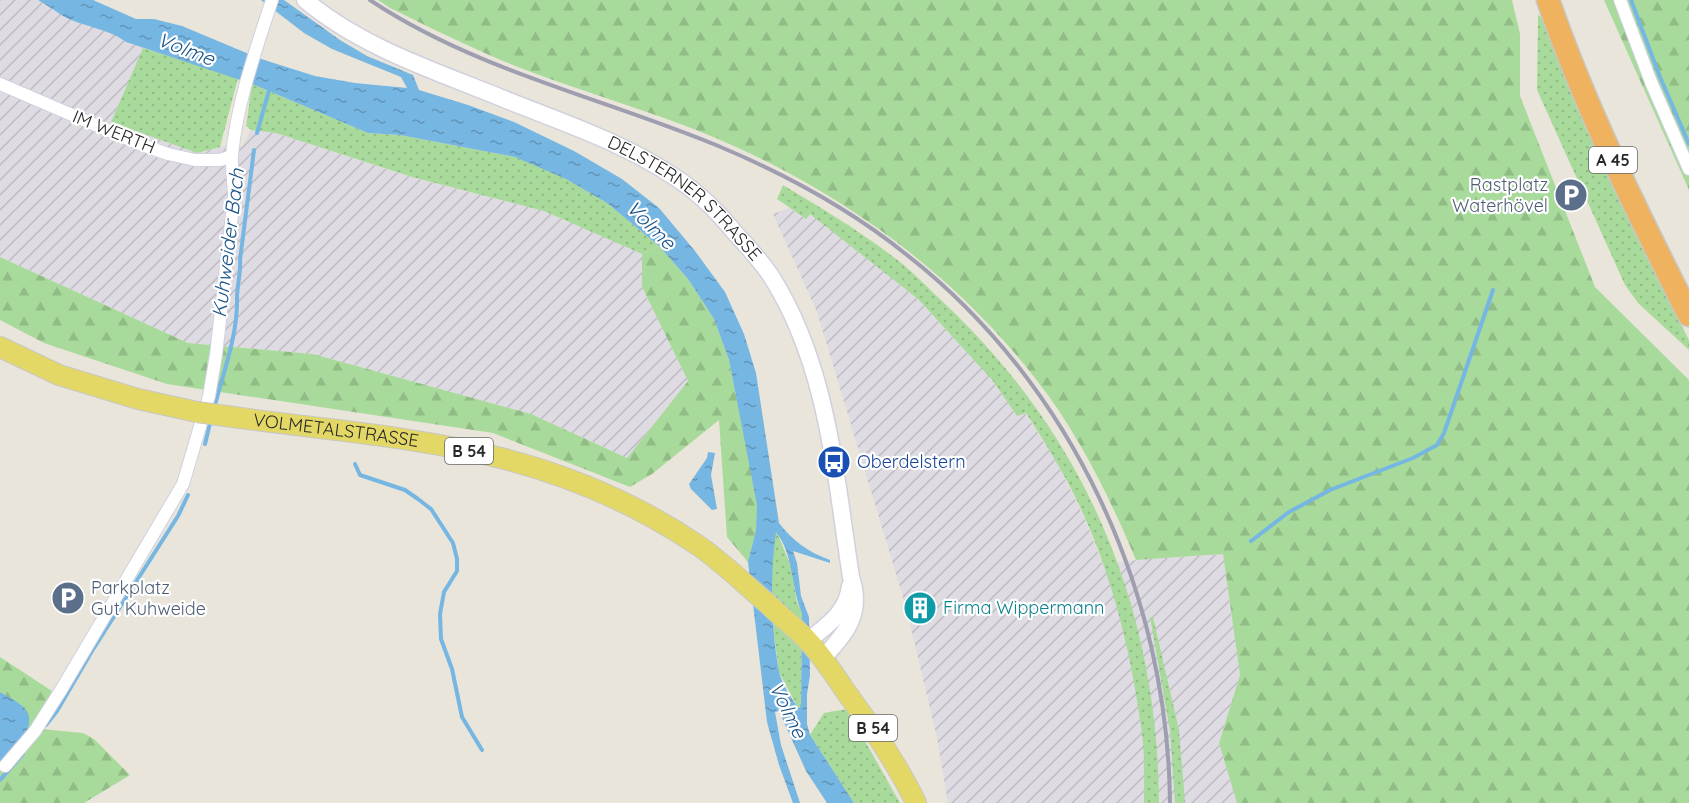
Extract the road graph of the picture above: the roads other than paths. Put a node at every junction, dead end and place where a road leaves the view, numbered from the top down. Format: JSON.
{"nodes":[{"id":1,"x":305,"y":0,"type":"edge"},
{"id":2,"x":1548,"y":0,"type":"edge"},
{"id":3,"x":1559,"y":0,"type":"edge"},
{"id":4,"x":1620,"y":0,"type":"edge"},
{"id":5,"x":271,"y":6,"type":"edge"},
{"id":6,"x":0,"y":84,"type":"edge"},
{"id":7,"x":232,"y":156,"type":"junction"},
{"id":8,"x":1689,"y":170,"type":"edge"},
{"id":9,"x":1689,"y":295,"type":"edge"},
{"id":10,"x":1689,"y":315,"type":"edge"},
{"id":11,"x":0,"y":347,"type":"edge"},
{"id":12,"x":851,"y":577,"type":"junction"},
{"id":13,"x":808,"y":641,"type":"junction"},
{"id":14,"x":823,"y":658,"type":"junction"},
{"id":15,"x":5,"y":766,"type":"dead end"},
{"id":16,"x":916,"y":803,"type":"edge"}],
"edges":[{"from":1,"to":12,"type":"street","name":"DELSTERNER STRASSE"},
{"from":2,"to":10,"type":"highway","number":"A 45"},
{"from":3,"to":9,"type":"highway","number":"A 45"},
{"from":4,"to":8,"type":"street"},
{"from":5,"to":7,"type":"street"},
{"from":6,"to":7,"type":"street","name":"IM WERTH"},
{"from":7,"to":15,"type":"street"},
{"from":11,"to":13,"type":"main road","name":"VOLMETALSTRASSE","number":"B 54","bridge":true},
{"from":12,"to":13,"type":"street","name":"DELSTERNER STRASSE"},
{"from":12,"to":14,"type":"street","name":"DELSTERNER STRASSE"},
{"from":13,"to":14,"type":"main road","number":"B 54"},
{"from":14,"to":16,"type":"main road","number":"B 54"}]}
